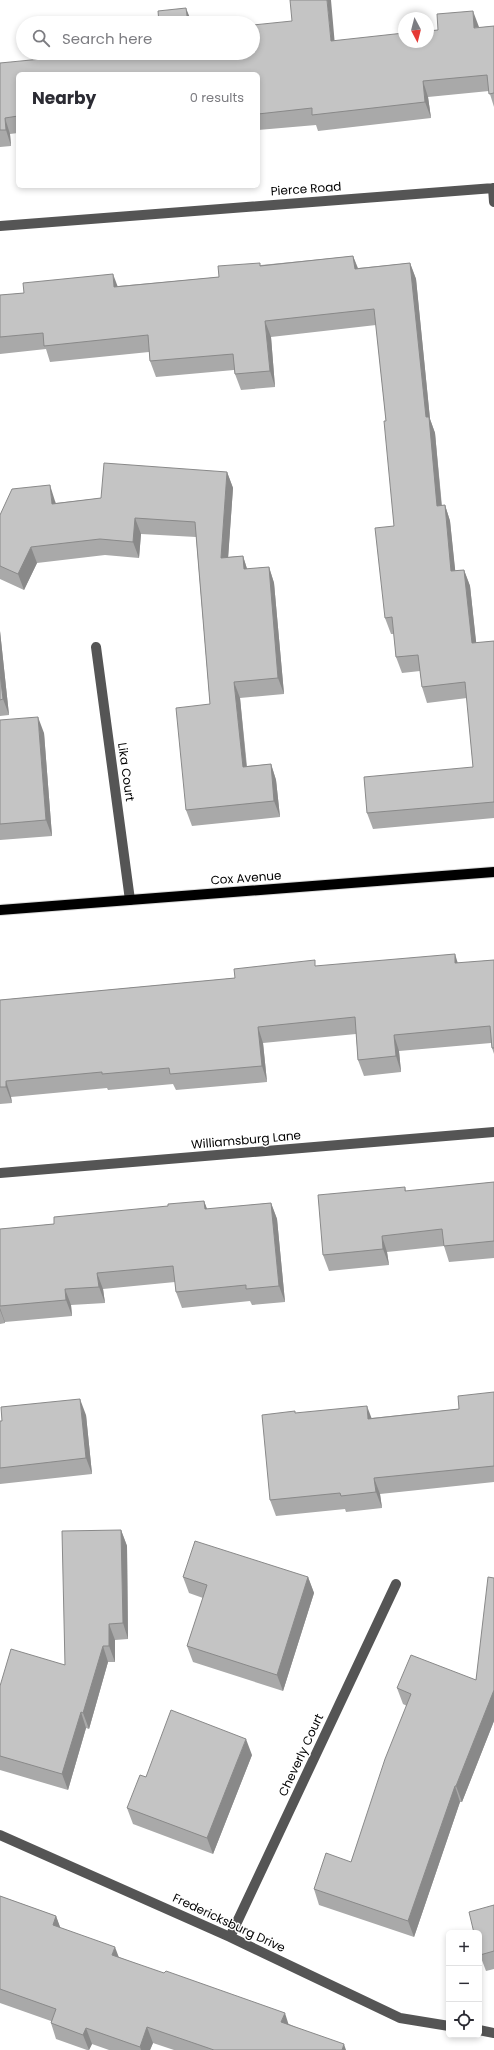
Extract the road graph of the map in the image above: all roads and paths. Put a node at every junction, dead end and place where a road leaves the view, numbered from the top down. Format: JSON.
{"nodes":[{"id":1,"x":493,"y":188,"type":"edge"},
{"id":2,"x":494,"y":202,"type":"edge"},
{"id":3,"x":0,"y":226,"type":"edge"},
{"id":4,"x":96,"y":647,"type":"dead end"},
{"id":5,"x":494,"y":872,"type":"edge"},
{"id":6,"x":130,"y":900,"type":"junction"},
{"id":7,"x":0,"y":910,"type":"edge"},
{"id":8,"x":494,"y":1132,"type":"edge"},
{"id":9,"x":0,"y":1173,"type":"edge"},
{"id":10,"x":396,"y":1584,"type":"dead end"},
{"id":11,"x":0,"y":1835,"type":"edge"},
{"id":12,"x":230,"y":1937,"type":"junction"},
{"id":13,"x":446,"y":2026,"type":"edge"},
{"id":14,"x":482,"y":2031,"type":"edge"},
{"id":15,"x":494,"y":2033,"type":"edge"}],
"edges":[{"from":1,"to":2,"type":"street"},
{"from":1,"to":3,"type":"street","name":"Pierce Road"},
{"from":4,"to":6,"type":"street","name":"Lika Court"},
{"from":5,"to":6,"type":"main road","name":"Cox Avenue"},
{"from":6,"to":7,"type":"main road","name":"Cox Avenue"},
{"from":8,"to":9,"type":"street","name":"Williamsburg Lane"},
{"from":10,"to":12,"type":"street","name":"Cheverly Court"},
{"from":11,"to":12,"type":"street","name":"Fredericksburg Drive"},
{"from":12,"to":13,"type":"street","name":"Fredericksburg Drive"},
{"from":14,"to":15,"type":"street"}]}
